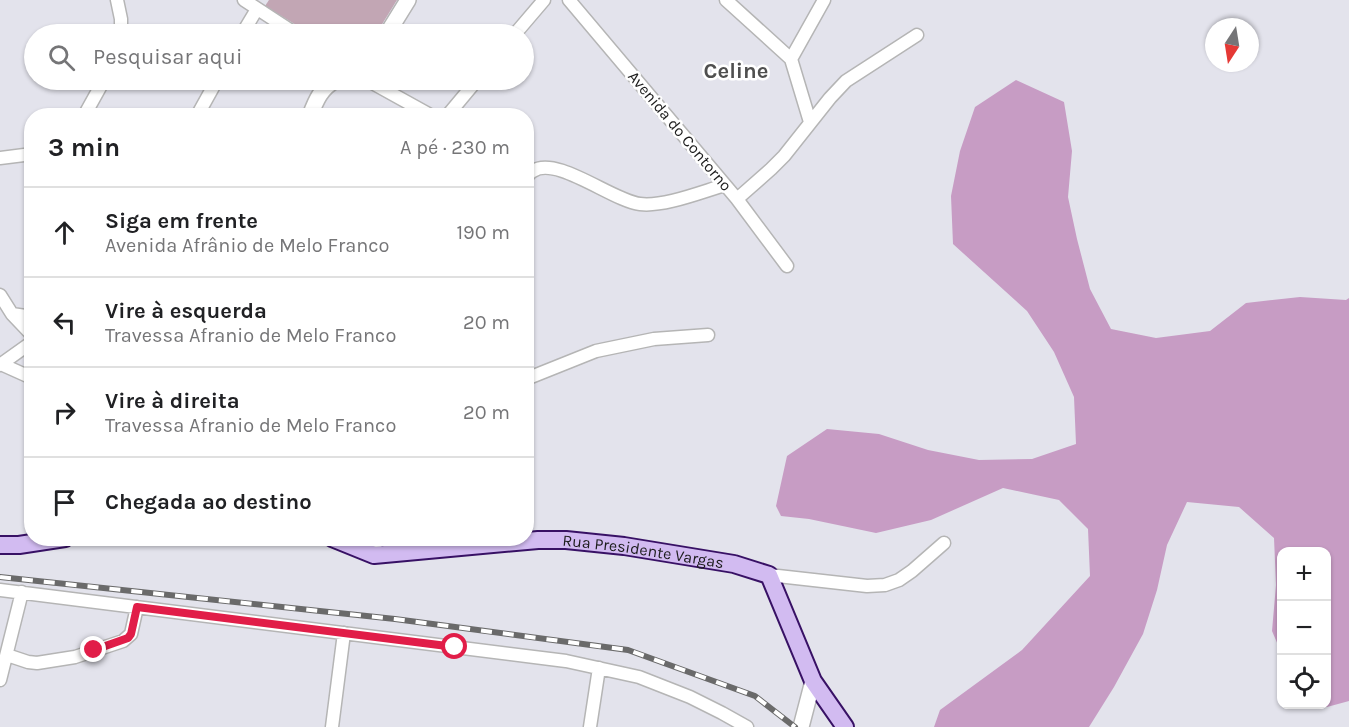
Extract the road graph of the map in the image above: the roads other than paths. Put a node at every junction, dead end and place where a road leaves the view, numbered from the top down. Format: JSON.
{"nodes":[{"id":1,"x":117,"y":0,"type":"edge"},
{"id":2,"x":244,"y":0,"type":"edge"},
{"id":3,"x":408,"y":0,"type":"edge"},
{"id":4,"x":544,"y":0,"type":"edge"},
{"id":5,"x":569,"y":0,"type":"edge"},
{"id":6,"x":726,"y":0,"type":"edge"},
{"id":7,"x":824,"y":0,"type":"edge"},
{"id":8,"x":257,"y":9,"type":"junction"},
{"id":9,"x":120,"y":24,"type":"edge"},
{"id":10,"x":248,"y":24,"type":"edge"},
{"id":11,"x":280,"y":24,"type":"edge"},
{"id":12,"x":393,"y":24,"type":"edge"},
{"id":13,"x":524,"y":24,"type":"edge"},
{"id":14,"x":917,"y":35,"type":"dead end"},
{"id":15,"x":791,"y":59,"type":"junction"},
{"id":16,"x":98,"y":90,"type":"edge"},
{"id":17,"x":211,"y":90,"type":"edge"},
{"id":18,"x":323,"y":90,"type":"edge"},
{"id":19,"x":385,"y":90,"type":"edge"},
{"id":20,"x":469,"y":90,"type":"edge"},
{"id":21,"x":88,"y":108,"type":"edge"},
{"id":22,"x":201,"y":108,"type":"edge"},
{"id":23,"x":313,"y":108,"type":"edge"},
{"id":24,"x":418,"y":108,"type":"edge"},
{"id":25,"x":454,"y":108,"type":"edge"},
{"id":26,"x":810,"y":123,"type":"junction"},
{"id":27,"x":24,"y":155,"type":"edge"},
{"id":28,"x":0,"y":158,"type":"edge"},
{"id":29,"x":534,"y":170,"type":"edge"},
{"id":30,"x":725,"y":185,"type":"junction"},
{"id":31,"x":737,"y":199,"type":"junction"},
{"id":32,"x":787,"y":266,"type":"dead end"},
{"id":33,"x":0,"y":295,"type":"edge"},
{"id":34,"x":12,"y":314,"type":"junction"},
{"id":35,"x":24,"y":316,"type":"edge"},
{"id":36,"x":24,"y":327,"type":"edge"},
{"id":37,"x":708,"y":335,"type":"dead end"},
{"id":38,"x":24,"y":348,"type":"edge"},
{"id":39,"x":1,"y":364,"type":"edge"},
{"id":40,"x":24,"y":374,"type":"edge"},
{"id":41,"x":534,"y":376,"type":"edge"},
{"id":42,"x":534,"y":540,"type":"edge"},
{"id":43,"x":24,"y":542,"type":"edge"},
{"id":44,"x":944,"y":543,"type":"dead end"},
{"id":45,"x":0,"y":544,"type":"edge"},
{"id":46,"x":398,"y":546,"type":"edge"},
{"id":47,"x":375,"y":547,"type":"edge"},
{"id":48,"x":768,"y":575,"type":"junction"},
{"id":49,"x":0,"y":590,"type":"edge"},
{"id":50,"x":22,"y":592,"type":"junction"},
{"id":51,"x":137,"y":607,"type":"junction"},
{"id":52,"x":344,"y":633,"type":"junction"},
{"id":53,"x":7,"y":655,"type":"junction"},
{"id":54,"x":599,"y":668,"type":"junction"},
{"id":55,"x":0,"y":681,"type":"edge"},
{"id":56,"x":813,"y":681,"type":"junction"},
{"id":57,"x":332,"y":727,"type":"edge"},
{"id":58,"x":590,"y":727,"type":"edge"},
{"id":59,"x":747,"y":727,"type":"edge"},
{"id":60,"x":801,"y":727,"type":"edge"},
{"id":61,"x":845,"y":727,"type":"edge"}],
"edges":[{"from":1,"to":9,"type":"street"},
{"from":2,"to":8,"type":"street"},
{"from":3,"to":12,"type":"street"},
{"from":4,"to":13,"type":"street"},
{"from":5,"to":30,"type":"street","name":"Avenida do Contorno"},
{"from":6,"to":15,"type":"street"},
{"from":7,"to":15,"type":"street"},
{"from":8,"to":10,"type":"street"},
{"from":8,"to":11,"type":"street"},
{"from":14,"to":26,"type":"street"},
{"from":15,"to":26,"type":"street"},
{"from":16,"to":21,"type":"street"},
{"from":17,"to":22,"type":"street"},
{"from":18,"to":23,"type":"street"},
{"from":19,"to":24,"type":"street"},
{"from":20,"to":25,"type":"street"},
{"from":26,"to":31,"type":"street"},
{"from":27,"to":28,"type":"street"},
{"from":29,"to":30,"type":"street"},
{"from":30,"to":31,"type":"street","name":"Avenida do Contorno"},
{"from":31,"to":32,"type":"street","name":"Avenida do Contorno"},
{"from":33,"to":34,"type":"street"},
{"from":34,"to":35,"type":"street"},
{"from":34,"to":36,"type":"street"},
{"from":37,"to":41,"type":"street"},
{"from":38,"to":39,"type":"street"},
{"from":39,"to":40,"type":"street"},
{"from":42,"to":48,"type":"main road","name":"Rua Presidente Vargas"},
{"from":43,"to":45,"type":"main road"},
{"from":44,"to":48,"type":"street","name":"Rua Presidente Vargas"},
{"from":46,"to":47,"type":"main road","name":"Rua Presidente Vargas"},
{"from":48,"to":56,"type":"main road"},
{"from":49,"to":50,"type":"street"},
{"from":50,"to":51,"type":"street"},
{"from":50,"to":53,"type":"street"},
{"from":51,"to":52,"type":"street"},
{"from":51,"to":53,"type":"street"},
{"from":52,"to":54,"type":"street"},
{"from":52,"to":57,"type":"street"},
{"from":53,"to":55,"type":"street"},
{"from":54,"to":58,"type":"street"},
{"from":54,"to":59,"type":"street"},
{"from":56,"to":60,"type":"street"},
{"from":56,"to":61,"type":"main road"}]}
